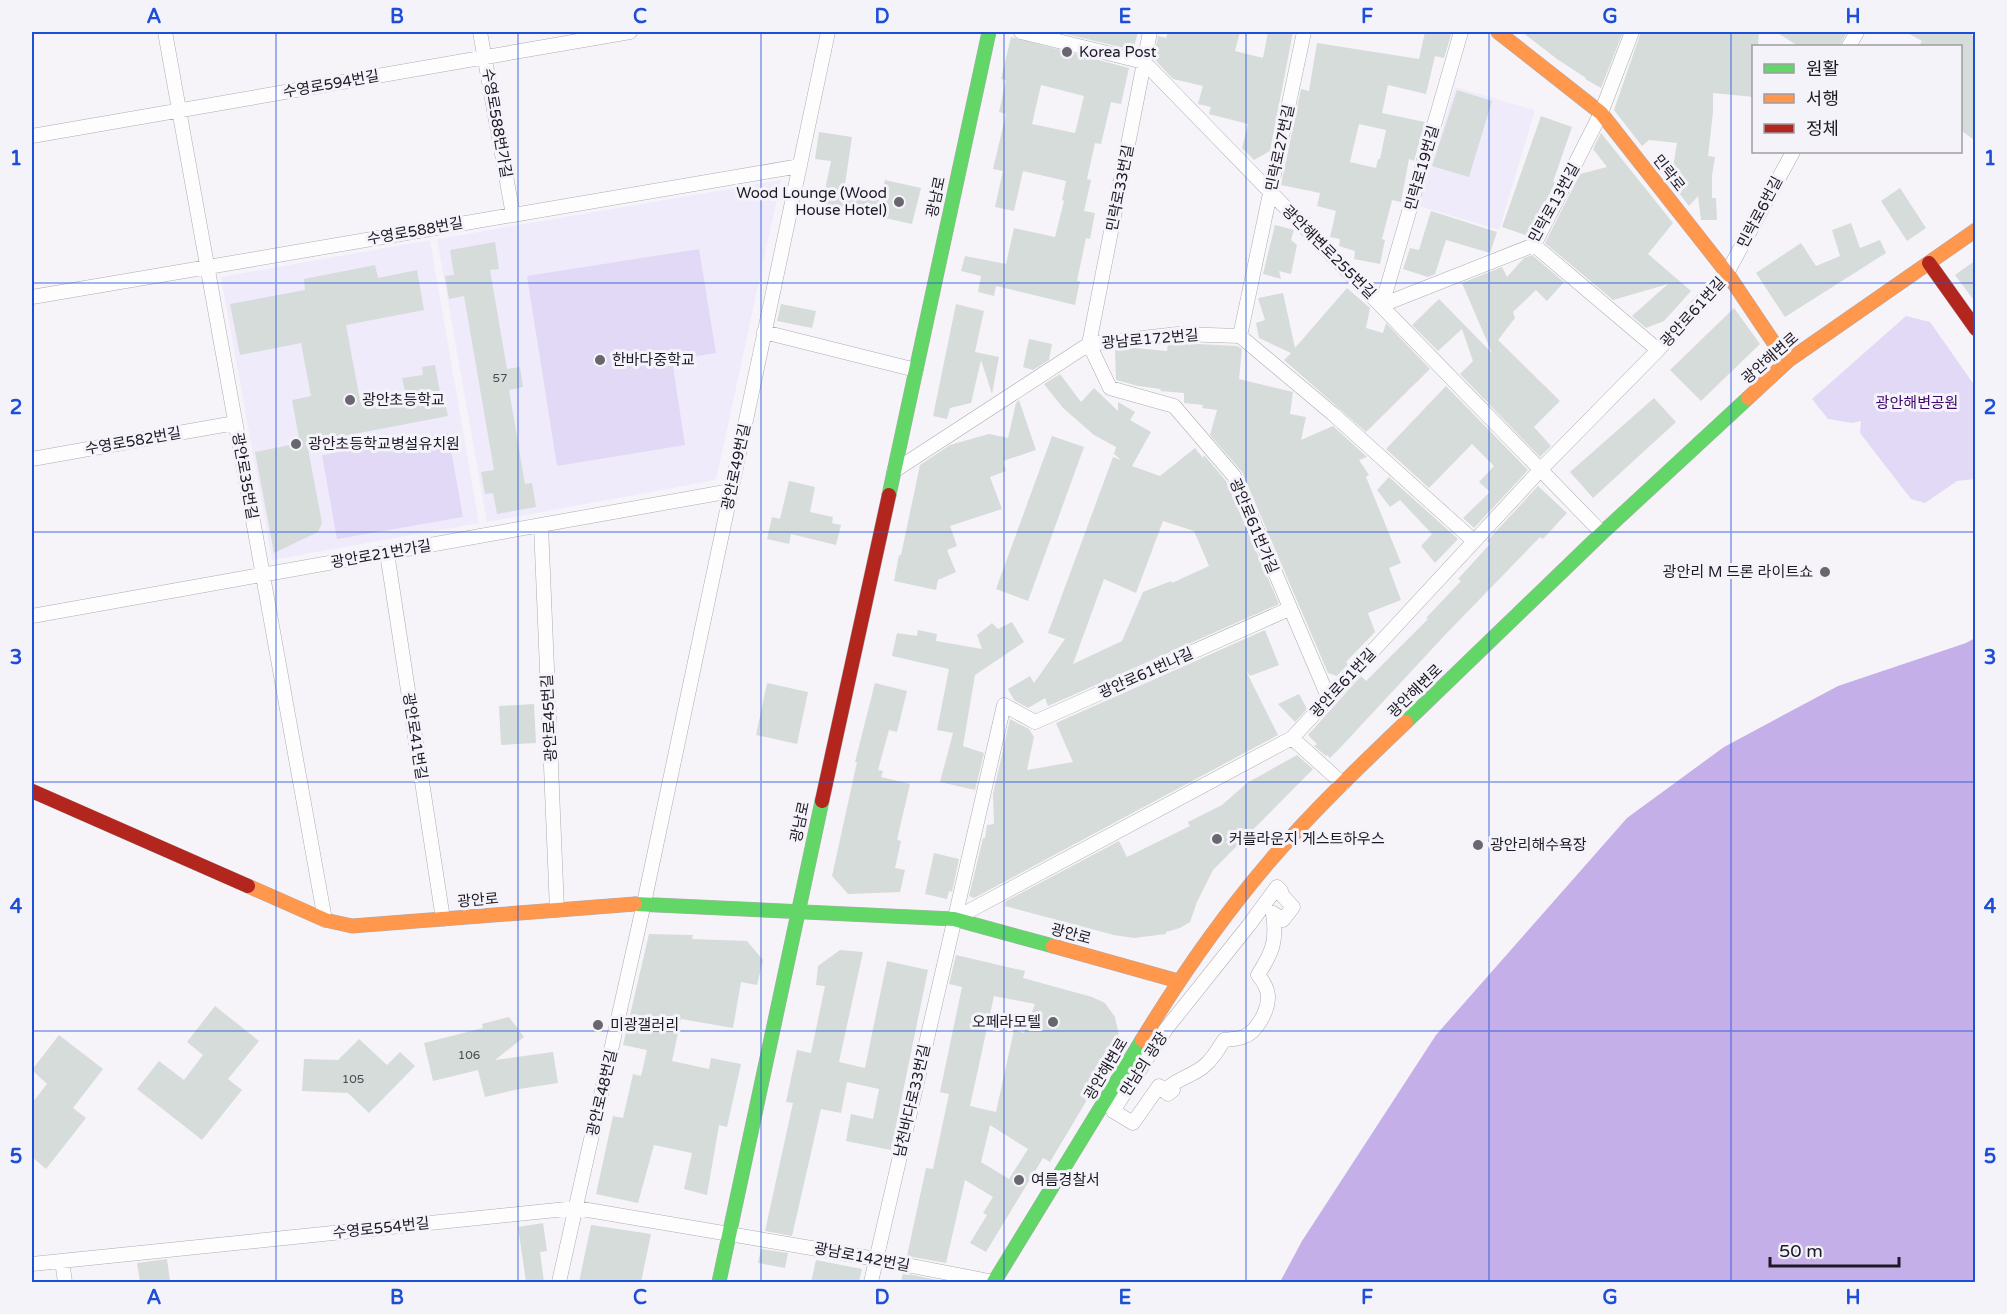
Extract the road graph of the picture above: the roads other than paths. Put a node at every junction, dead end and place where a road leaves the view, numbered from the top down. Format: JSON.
{"nodes":[{"id":1,"x":165,"y":32,"type":"edge"},
{"id":2,"x":480,"y":32,"type":"edge"},
{"id":3,"x":630,"y":32,"type":"edge"},
{"id":4,"x":828,"y":32,"type":"edge"},
{"id":5,"x":989,"y":32,"type":"edge"},
{"id":6,"x":1021,"y":32,"type":"edge"},
{"id":7,"x":1150,"y":32,"type":"edge"},
{"id":8,"x":1304,"y":32,"type":"edge"},
{"id":9,"x":1461,"y":32,"type":"edge"},
{"id":10,"x":1498,"y":32,"type":"edge"},
{"id":11,"x":1632,"y":32,"type":"edge"},
{"id":12,"x":485,"y":57,"type":"junction"},
{"id":13,"x":1144,"y":62,"type":"junction"},
{"id":14,"x":179,"y":110,"type":"junction"},
{"id":15,"x":1601,"y":113,"type":"junction"},
{"id":16,"x":32,"y":136,"type":"edge"},
{"id":17,"x":1792,"y":153,"type":"edge"},
{"id":18,"x":800,"y":166,"type":"junction"},
{"id":19,"x":1270,"y":192,"type":"junction"},
{"id":20,"x":513,"y":215,"type":"junction"},
{"id":21,"x":1976,"y":230,"type":"edge"},
{"id":22,"x":1534,"y":245,"type":"junction"},
{"id":23,"x":1929,"y":263,"type":"junction"},
{"id":24,"x":207,"y":267,"type":"junction"},
{"id":25,"x":1727,"y":273,"type":"junction"},
{"id":26,"x":32,"y":297,"type":"edge"},
{"id":27,"x":1382,"y":305,"type":"junction"},
{"id":28,"x":1976,"y":329,"type":"edge"},
{"id":29,"x":764,"y":332,"type":"junction"},
{"id":30,"x":1240,"y":336,"type":"junction"},
{"id":31,"x":1089,"y":344,"type":"junction"},
{"id":32,"x":1659,"y":350,"type":"junction"},
{"id":33,"x":1789,"y":360,"type":"junction"},
{"id":34,"x":916,"y":370,"type":"junction"},
{"id":35,"x":235,"y":423,"type":"junction"},
{"id":36,"x":32,"y":459,"type":"edge"},
{"id":37,"x":1540,"y":470,"type":"junction"},
{"id":38,"x":894,"y":471,"type":"junction"},
{"id":39,"x":731,"y":491,"type":"junction"},
{"id":40,"x":541,"y":525,"type":"junction"},
{"id":41,"x":1602,"y":533,"type":"junction"},
{"id":42,"x":1474,"y":541,"type":"junction"},
{"id":43,"x":387,"y":553,"type":"junction"},
{"id":44,"x":262,"y":575,"type":"junction"},
{"id":45,"x":1289,"y":609,"type":"junction"},
{"id":46,"x":32,"y":616,"type":"edge"},
{"id":47,"x":1329,"y":699,"type":"junction"},
{"id":48,"x":1292,"y":738,"type":"junction"},
{"id":49,"x":1343,"y":784,"type":"junction"},
{"id":50,"x":32,"y":791,"type":"edge"},
{"id":51,"x":1277,"y":887,"type":"joint"},
{"id":52,"x":644,"y":903,"type":"junction"},
{"id":53,"x":557,"y":910,"type":"junction"},
{"id":54,"x":798,"y":912,"type":"junction"},
{"id":55,"x":443,"y":919,"type":"junction"},
{"id":56,"x":954,"y":919,"type":"junction"},
{"id":57,"x":324,"y":920,"type":"junction"},
{"id":58,"x":1178,"y":981,"type":"junction"},
{"id":59,"x":576,"y":1208,"type":"junction"},
{"id":60,"x":730,"y":1233,"type":"junction"},
{"id":61,"x":876,"y":1258,"type":"junction"},
{"id":62,"x":62,"y":1261,"type":"junction"},
{"id":63,"x":32,"y":1264,"type":"edge"},
{"id":64,"x":65,"y":1282,"type":"edge"},
{"id":65,"x":560,"y":1282,"type":"edge"},
{"id":66,"x":719,"y":1282,"type":"edge"},
{"id":67,"x":871,"y":1282,"type":"edge"},
{"id":68,"x":994,"y":1282,"type":"edge"}],
"edges":[{"from":1,"to":14,"type":"street","name":"광안로35번길"},
{"from":2,"to":12,"type":"street","name":"수영로588번가길"},
{"from":3,"to":12,"type":"street","name":"수영로594번길"},
{"from":4,"to":18,"type":"street","name":"광안로49번길"},
{"from":5,"to":34,"type":"main road","name":"광남로"},
{"from":6,"to":13,"type":"street"},
{"from":7,"to":13,"type":"street","name":"민락로33번길"},
{"from":8,"to":19,"type":"street","name":"민락로27번길"},
{"from":9,"to":27,"type":"street","name":"민락로19번길"},
{"from":10,"to":15,"type":"main road","name":"민락로"},
{"from":11,"to":15,"type":"street","name":"민락로13번길"},
{"from":12,"to":14,"type":"street","name":"수영로594번길"},
{"from":12,"to":20,"type":"street","name":"수영로588번가길"},
{"from":13,"to":19,"type":"street","name":"광안해변로255번길"},
{"from":13,"to":31,"type":"street","name":"민락로33번길"},
{"from":14,"to":16,"type":"street","name":"수영로594번길"},
{"from":14,"to":24,"type":"street","name":"광안로35번길"},
{"from":15,"to":22,"type":"street","name":"민락로13번길"},
{"from":15,"to":25,"type":"main road","name":"민락로"},
{"from":17,"to":25,"type":"street","name":"민락로6번길"},
{"from":18,"to":20,"type":"street","name":"수영로588번길"},
{"from":18,"to":29,"type":"street","name":"광안로49번길"},
{"from":19,"to":27,"type":"street","name":"광안해변로255번길"},
{"from":19,"to":30,"type":"street","name":"민락로27번길"},
{"from":20,"to":24,"type":"street","name":"수영로588번길"},
{"from":21,"to":23,"type":"main road","name":"광안해변로"},
{"from":22,"to":27,"type":"street","name":"민락로13번길"},
{"from":22,"to":32,"type":"street","name":"광안로61번길"},
{"from":23,"to":28,"type":"main road"},
{"from":23,"to":33,"type":"main road","name":"광안해변로"},
{"from":24,"to":26,"type":"street","name":"수영로588번길"},
{"from":24,"to":35,"type":"street","name":"광안로35번길"},
{"from":25,"to":32,"type":"street","name":"광안로61번길"},
{"from":25,"to":33,"type":"main road","name":"민락로"},
{"from":27,"to":37,"type":"street","name":"광안해변로255번길"},
{"from":29,"to":34,"type":"street"},
{"from":29,"to":39,"type":"street","name":"광안로49번길"},
{"from":30,"to":31,"type":"street","name":"광남로172번길"},
{"from":30,"to":42,"type":"street"},
{"from":31,"to":38,"type":"street","name":"광남로172번길"},
{"from":31,"to":45,"type":"street","name":"광안로61번가길"},
{"from":32,"to":37,"type":"street","name":"광안로61번길"},
{"from":33,"to":41,"type":"main road","name":"광안해변로"},
{"from":34,"to":38,"type":"main road","name":"광남로"},
{"from":35,"to":36,"type":"street","name":"수영로582번길"},
{"from":35,"to":44,"type":"street","name":"광안로35번길"},
{"from":37,"to":41,"type":"street","name":"광안해변로255번길"},
{"from":37,"to":42,"type":"street","name":"광안로61번길"},
{"from":38,"to":54,"type":"main road","name":"광남로"},
{"from":39,"to":40,"type":"street","name":"광안로21번가길"},
{"from":39,"to":52,"type":"street","name":"광안로49번길"},
{"from":40,"to":43,"type":"street","name":"광안로21번가길"},
{"from":40,"to":53,"type":"street","name":"광안로45번길"},
{"from":41,"to":49,"type":"main road","name":"광안해변로"},
{"from":42,"to":47,"type":"street","name":"광안로61번길"},
{"from":43,"to":44,"type":"street","name":"광안로21번가길"},
{"from":43,"to":55,"type":"street","name":"광안로41번길"},
{"from":44,"to":46,"type":"street","name":"광안로21번가길"},
{"from":44,"to":57,"type":"street","name":"광안로35번길"},
{"from":45,"to":47,"type":"street","name":"광안로61번가길"},
{"from":45,"to":56,"type":"street","name":"광안로61번나길"},
{"from":47,"to":48,"type":"street","name":"광안로61번길"},
{"from":48,"to":49,"type":"street"},
{"from":48,"to":56,"type":"street","name":"광안로61번길"},
{"from":49,"to":58,"type":"main road","name":"광안해변로"},
{"from":50,"to":57,"type":"main road","name":"광안로"},
{"from":51,"to":51,"type":"street","name":"만남의 광장"},
{"from":52,"to":53,"type":"main road","name":"광안로"},
{"from":52,"to":54,"type":"main road","name":"광안로"},
{"from":52,"to":59,"type":"street","name":"광안로48번길"},
{"from":53,"to":55,"type":"main road","name":"광안로"},
{"from":54,"to":56,"type":"main road","name":"광안로"},
{"from":54,"to":60,"type":"main road","name":"광남로"},
{"from":55,"to":57,"type":"main road","name":"광안로"},
{"from":56,"to":58,"type":"main road","name":"광안로"},
{"from":56,"to":61,"type":"street","name":"남천바다로33번길"},
{"from":58,"to":68,"type":"main road","name":"광안해변로"},
{"from":59,"to":60,"type":"street","name":"수영로554번길"},
{"from":59,"to":62,"type":"street","name":"수영로554번길"},
{"from":59,"to":65,"type":"street","name":"광안로48번길"},
{"from":60,"to":61,"type":"street","name":"광남로142번길"},
{"from":60,"to":66,"type":"main road","name":"광남로"},
{"from":61,"to":67,"type":"street","name":"남천바다로33번길"},
{"from":61,"to":68,"type":"street","name":"광남로142번길"},
{"from":62,"to":63,"type":"street","name":"수영로554번길"},
{"from":62,"to":64,"type":"street"}]}
